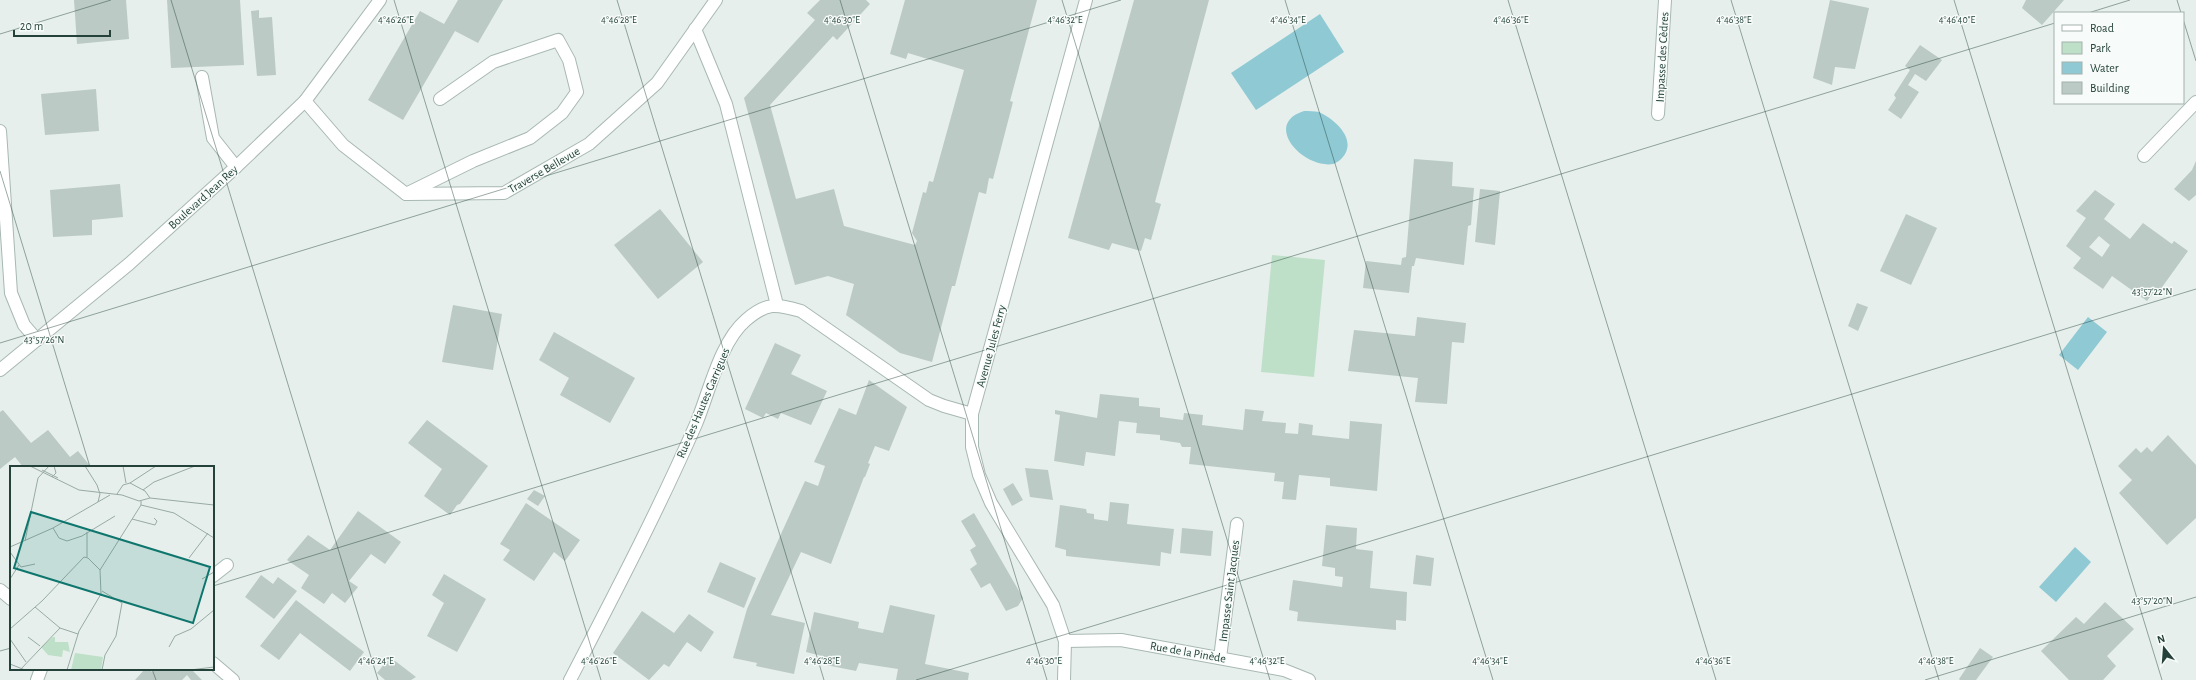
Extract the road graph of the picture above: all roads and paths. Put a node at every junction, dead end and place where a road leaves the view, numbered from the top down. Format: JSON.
{"nodes":[{"id":1,"x":380,"y":0,"type":"edge"},
{"id":2,"x":716,"y":0,"type":"edge"},
{"id":3,"x":1086,"y":0,"type":"edge"},
{"id":4,"x":1665,"y":0,"type":"edge"},
{"id":5,"x":695,"y":29,"type":"junction"},
{"id":6,"x":202,"y":77,"type":"dead end"},
{"id":7,"x":440,"y":99,"type":"dead end"},
{"id":8,"x":305,"y":101,"type":"junction"},
{"id":9,"x":2196,"y":102,"type":"edge"},
{"id":10,"x":1658,"y":114,"type":"dead end"},
{"id":11,"x":0,"y":131,"type":"edge"},
{"id":12,"x":2144,"y":156,"type":"dead end"},
{"id":13,"x":236,"y":167,"type":"junction"},
{"id":14,"x":406,"y":194,"type":"junction"},
{"id":15,"x":777,"y":305,"type":"junction"},
{"id":16,"x":37,"y":340,"type":"junction"},
{"id":17,"x":0,"y":370,"type":"edge"},
{"id":18,"x":972,"y":414,"type":"junction"},
{"id":19,"x":1237,"y":524,"type":"dead end"},
{"id":20,"x":227,"y":565,"type":"dead end"},
{"id":21,"x":214,"y":575,"type":"edge"},
{"id":22,"x":0,"y":590,"type":"edge"},
{"id":23,"x":10,"y":598,"type":"edge"},
{"id":24,"x":1065,"y":641,"type":"junction"},
{"id":25,"x":1220,"y":658,"type":"junction"},
{"id":26,"x":214,"y":664,"type":"edge"},
{"id":27,"x":41,"y":670,"type":"edge"},
{"id":28,"x":38,"y":680,"type":"edge"},
{"id":29,"x":233,"y":680,"type":"edge"},
{"id":30,"x":570,"y":680,"type":"edge"},
{"id":31,"x":1064,"y":680,"type":"edge"},
{"id":32,"x":1309,"y":680,"type":"edge"}],
"edges":[{"from":1,"to":8,"type":"street","name":"Boulevard Jean Rey"},
{"from":2,"to":5,"type":"street","name":"Traverse Bellevue"},
{"from":3,"to":18,"type":"street","name":"Avenue Jules Ferry"},
{"from":4,"to":10,"type":"street","name":"Impasse des Cèdres"},
{"from":5,"to":14,"type":"street","name":"Traverse Bellevue"},
{"from":5,"to":15,"type":"street"},
{"from":6,"to":13,"type":"street"},
{"from":7,"to":14,"type":"street"},
{"from":8,"to":13,"type":"street","name":"Boulevard Jean Rey"},
{"from":8,"to":14,"type":"street"},
{"from":9,"to":12,"type":"street"},
{"from":11,"to":16,"type":"street"},
{"from":13,"to":16,"type":"street","name":"Boulevard Jean Rey"},
{"from":15,"to":18,"type":"street"},
{"from":15,"to":30,"type":"street","name":"Rue des Hautes Garrigues"},
{"from":16,"to":17,"type":"street","name":"Boulevard Jean Rey"},
{"from":18,"to":24,"type":"street","name":"Avenue Jules Ferry"},
{"from":19,"to":25,"type":"street","name":"Impasse Saint Jacques"},
{"from":20,"to":21,"type":"street"},
{"from":22,"to":23,"type":"street"},
{"from":24,"to":25,"type":"street","name":"Rue de la Pinède"},
{"from":24,"to":31,"type":"street","name":"Avenue Jules Ferry"},
{"from":25,"to":32,"type":"street","name":"Rue de la Pinède"},
{"from":26,"to":29,"type":"street"},
{"from":27,"to":28,"type":"street"}]}
